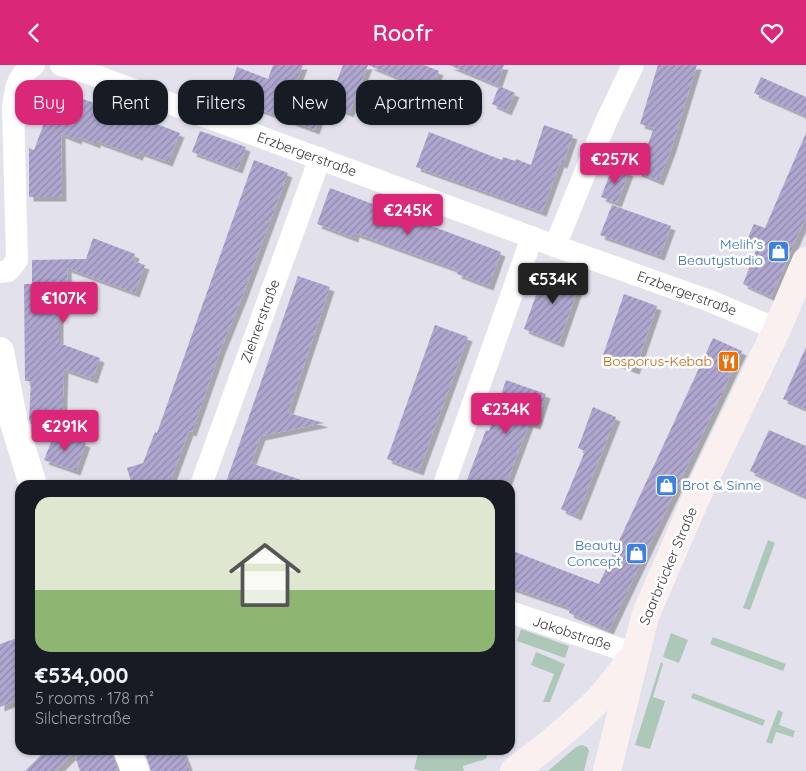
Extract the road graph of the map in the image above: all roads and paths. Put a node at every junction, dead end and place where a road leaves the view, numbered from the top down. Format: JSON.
{"nodes":[{"id":1,"x":33,"y":65,"type":"edge"},
{"id":2,"x":61,"y":65,"type":"edge"},
{"id":3,"x":633,"y":65,"type":"edge"},
{"id":4,"x":89,"y":69,"type":"edge"},
{"id":5,"x":320,"y":158,"type":"junction"},
{"id":6,"x":532,"y":237,"type":"junction"},
{"id":7,"x":555,"y":246,"type":"junction"},
{"id":8,"x":805,"y":265,"type":"edge"},
{"id":9,"x":0,"y":272,"type":"edge"},
{"id":10,"x":776,"y":329,"type":"junction"},
{"id":11,"x":0,"y":351,"type":"edge"},
{"id":12,"x":31,"y":480,"type":"edge"},
{"id":13,"x":203,"y":480,"type":"edge"},
{"id":14,"x":446,"y":480,"type":"edge"},
{"id":15,"x":515,"y":614,"type":"edge"},
{"id":16,"x":635,"y":653,"type":"junction"},
{"id":17,"x":129,"y":755,"type":"edge"},
{"id":18,"x":135,"y":771,"type":"edge"},
{"id":19,"x":514,"y":771,"type":"edge"},
{"id":20,"x":607,"y":771,"type":"edge"}],
"edges":[{"from":1,"to":9,"type":"street"},
{"from":2,"to":4,"type":"street","name":"Erzbergerstraße"},
{"from":3,"to":7,"type":"street"},
{"from":4,"to":5,"type":"street","name":"Erzbergerstraße"},
{"from":5,"to":6,"type":"street","name":"Erzbergerstraße"},
{"from":5,"to":13,"type":"street","name":"Ziehrerstraße"},
{"from":6,"to":7,"type":"street","name":"Erzbergerstraße"},
{"from":6,"to":14,"type":"street"},
{"from":7,"to":10,"type":"street","name":"Erzbergerstraße"},
{"from":8,"to":10,"type":"main road","name":"Saarbrücker Straße"},
{"from":10,"to":16,"type":"main road","name":"Saarbrücker Straße"},
{"from":11,"to":12,"type":"street"},
{"from":15,"to":16,"type":"street","name":"Jakobstraße"},
{"from":16,"to":19,"type":"main road"},
{"from":16,"to":20,"type":"main road","name":"Saarbrücker Straße"},
{"from":17,"to":18,"type":"street"}]}
